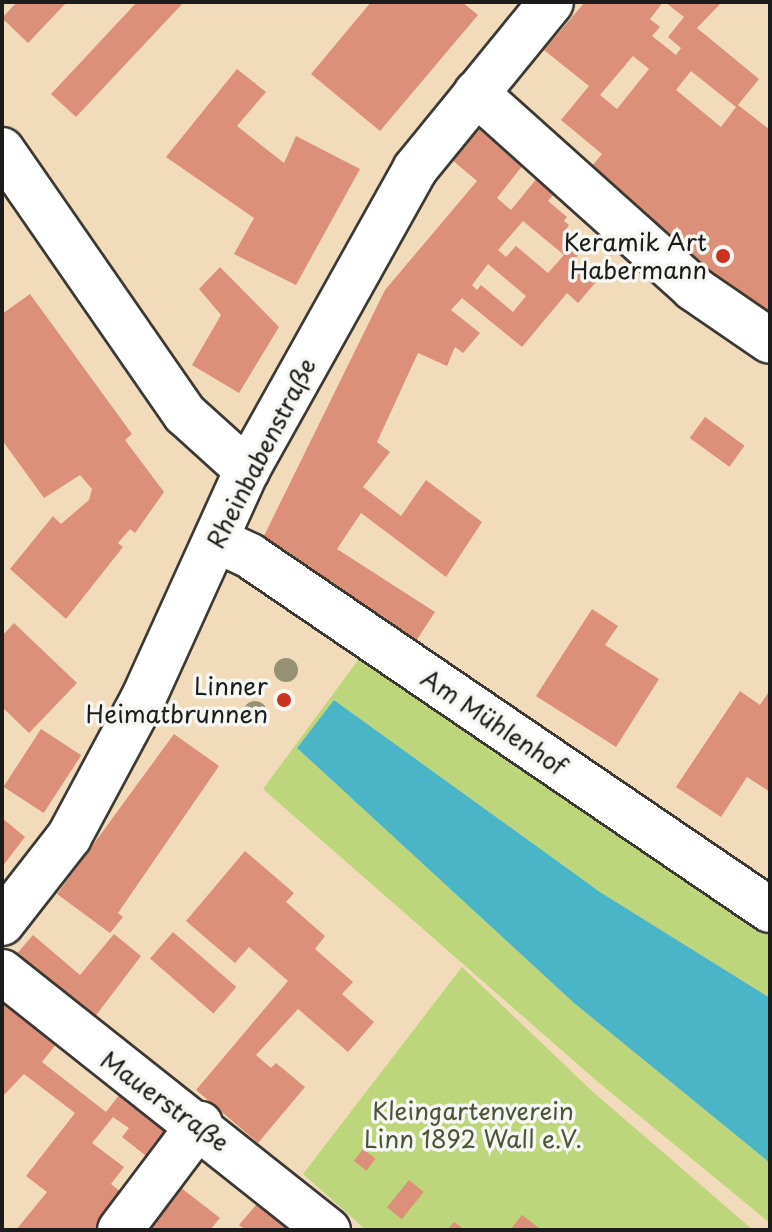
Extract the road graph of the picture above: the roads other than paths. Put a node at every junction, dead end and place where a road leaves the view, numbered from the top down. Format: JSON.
{"nodes":[{"id":1,"x":551,"y":2,"type":"edge"},
{"id":2,"x":476,"y":93,"type":"junction"},
{"id":3,"x":2,"y":150,"type":"edge"},
{"id":4,"x":770,"y":341,"type":"edge"},
{"id":5,"x":247,"y":470,"type":"junction"},
{"id":6,"x":216,"y":540,"type":"junction"},
{"id":7,"x":770,"y":910,"type":"edge"},
{"id":8,"x":2,"y":923,"type":"edge"},
{"id":9,"x":2,"y":972,"type":"edge"},
{"id":10,"x":200,"y":1124,"type":"junction"},
{"id":11,"x":120,"y":1230,"type":"edge"},
{"id":12,"x":328,"y":1230,"type":"edge"}],
"edges":[{"from":1,"to":2,"type":"street","name":"Rheinbabenstraße"},
{"from":2,"to":4,"type":"street"},
{"from":2,"to":5,"type":"street","name":"Rheinbabenstraße"},
{"from":3,"to":5,"type":"street"},
{"from":5,"to":6,"type":"street","name":"Rheinbabenstraße"},
{"from":6,"to":7,"type":"street","name":"Am Mühlenhof"},
{"from":6,"to":8,"type":"street","name":"Rheinbabenstraße"},
{"from":9,"to":10,"type":"street","name":"Mauerstraße"},
{"from":10,"to":11,"type":"street"},
{"from":10,"to":12,"type":"street","name":"Mauerstraße"}]}
